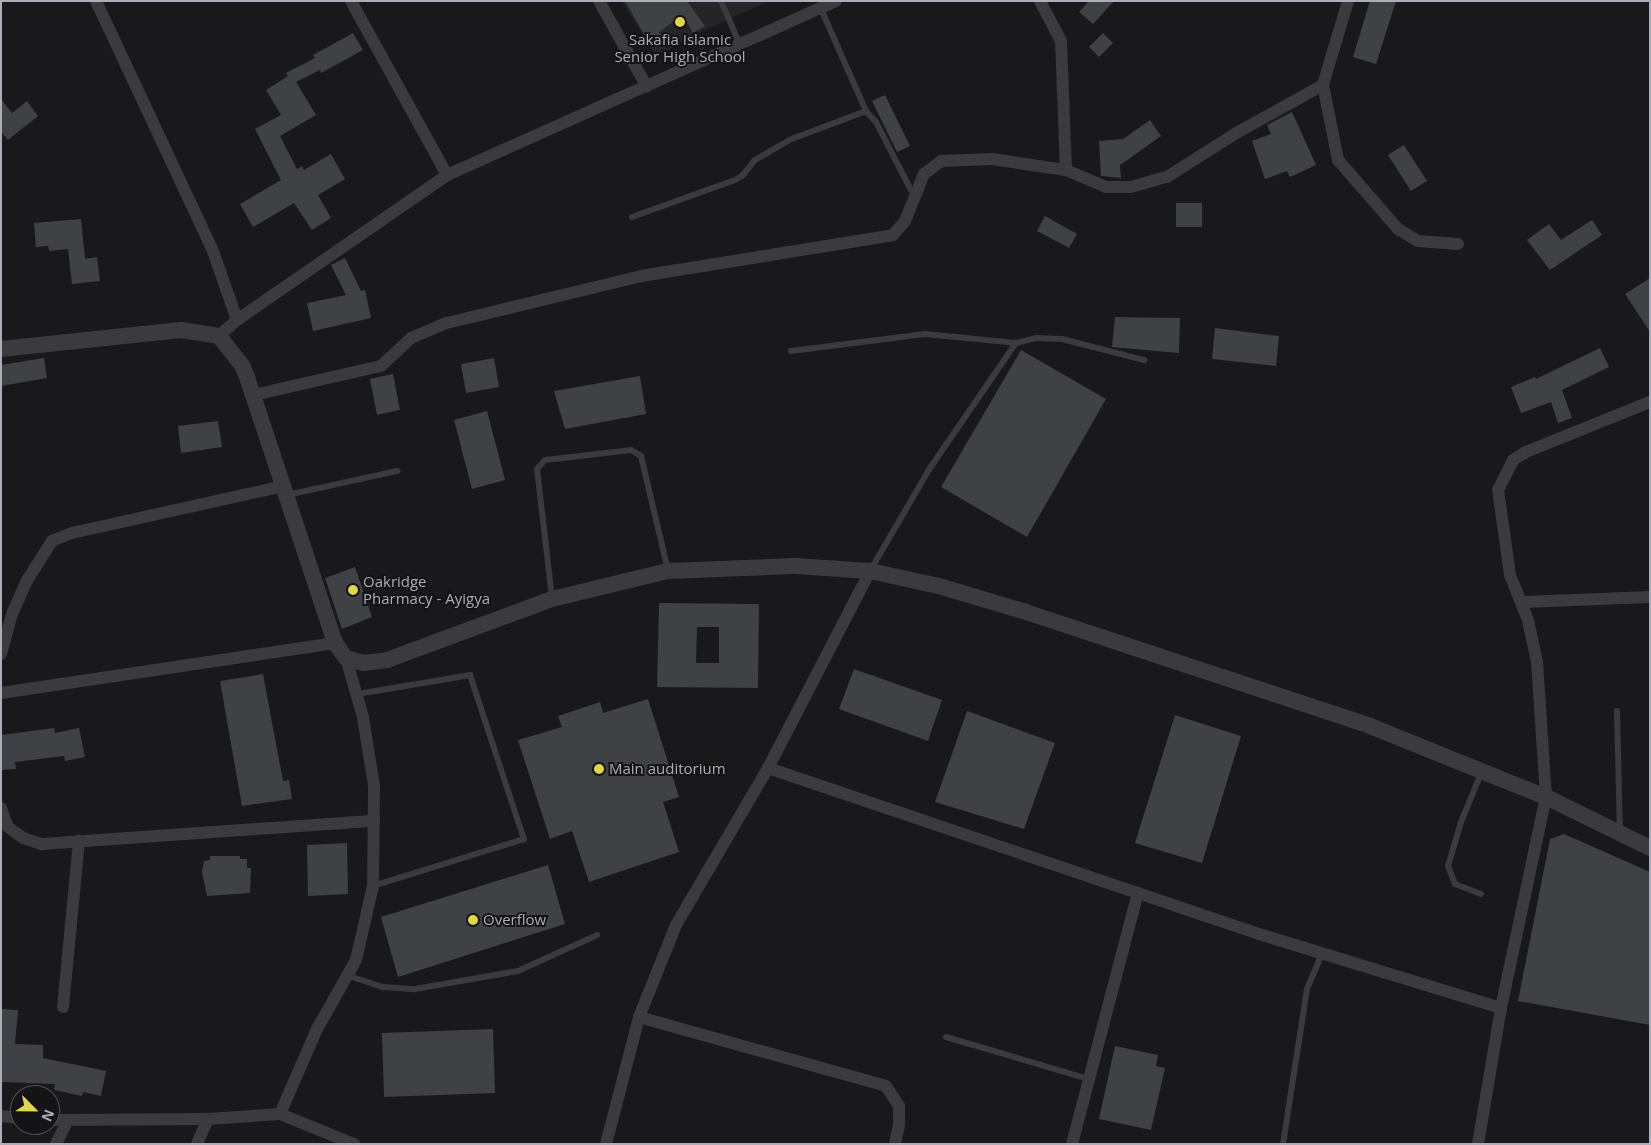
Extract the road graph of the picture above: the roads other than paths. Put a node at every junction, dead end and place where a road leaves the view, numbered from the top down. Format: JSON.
{"nodes":[{"id":1,"x":96,"y":1,"type":"edge"},
{"id":2,"x":352,"y":1,"type":"edge"},
{"id":3,"x":599,"y":1,"type":"edge"},
{"id":4,"x":721,"y":1,"type":"edge"},
{"id":5,"x":836,"y":1,"type":"edge"},
{"id":6,"x":1040,"y":1,"type":"edge"},
{"id":7,"x":1348,"y":1,"type":"edge"},
{"id":8,"x":821,"y":9,"type":"junction"},
{"id":9,"x":740,"y":45,"type":"junction"},
{"id":10,"x":1323,"y":85,"type":"junction"},
{"id":11,"x":647,"y":88,"type":"junction"},
{"id":12,"x":866,"y":111,"type":"junction"},
{"id":13,"x":1066,"y":170,"type":"junction"},
{"id":14,"x":447,"y":175,"type":"junction"},
{"id":15,"x":914,"y":196,"type":"junction"},
{"id":16,"x":632,"y":217,"type":"dead end"},
{"id":17,"x":1458,"y":244,"type":"dead end"},
{"id":18,"x":237,"y":320,"type":"junction"},
{"id":19,"x":219,"y":336,"type":"junction"},
{"id":20,"x":1016,"y":343,"type":"junction"},
{"id":21,"x":1,"y":349,"type":"edge"},
{"id":22,"x":790,"y":351,"type":"dead end"},
{"id":23,"x":1144,"y":360,"type":"dead end"},
{"id":24,"x":254,"y":395,"type":"junction"},
{"id":25,"x":1650,"y":402,"type":"edge"},
{"id":26,"x":397,"y":471,"type":"dead end"},
{"id":27,"x":285,"y":491,"type":"junction"},
{"id":28,"x":668,"y":571,"type":"junction"},
{"id":29,"x":870,"y":571,"type":"junction"},
{"id":30,"x":1650,"y":597,"type":"edge"},
{"id":31,"x":552,"y":599,"type":"junction"},
{"id":32,"x":1520,"y":602,"type":"junction"},
{"id":33,"x":334,"y":642,"type":"junction"},
{"id":34,"x":1,"y":654,"type":"edge"},
{"id":35,"x":346,"y":658,"type":"junction"},
{"id":36,"x":1,"y":694,"type":"edge"},
{"id":37,"x":357,"y":694,"type":"junction"},
{"id":38,"x":1617,"y":711,"type":"dead end"},
{"id":39,"x":768,"y":768,"type":"junction"},
{"id":40,"x":1482,"y":770,"type":"junction"},
{"id":41,"x":1546,"y":797,"type":"junction"},
{"id":42,"x":1,"y":808,"type":"edge"},
{"id":43,"x":374,"y":821,"type":"junction"},
{"id":44,"x":1620,"y":833,"type":"junction"},
{"id":45,"x":79,"y":841,"type":"junction"},
{"id":46,"x":1650,"y":848,"type":"edge"},
{"id":47,"x":373,"y":886,"type":"junction"},
{"id":48,"x":1138,"y":893,"type":"junction"},
{"id":49,"x":1481,"y":894,"type":"dead end"},
{"id":50,"x":597,"y":935,"type":"dead end"},
{"id":51,"x":1322,"y":954,"type":"junction"},
{"id":52,"x":349,"y":976,"type":"junction"},
{"id":53,"x":63,"y":1007,"type":"dead end"},
{"id":54,"x":1501,"y":1008,"type":"junction"},
{"id":55,"x":639,"y":1017,"type":"junction"},
{"id":56,"x":946,"y":1038,"type":"dead end"},
{"id":57,"x":1089,"y":1079,"type":"junction"},
{"id":58,"x":280,"y":1114,"type":"junction"},
{"id":59,"x":208,"y":1119,"type":"junction"},
{"id":60,"x":60,"y":1121,"type":"edge"},
{"id":61,"x":67,"y":1121,"type":"junction"},
{"id":62,"x":56,"y":1144,"type":"edge"},
{"id":63,"x":197,"y":1144,"type":"edge"},
{"id":64,"x":354,"y":1144,"type":"edge"},
{"id":65,"x":606,"y":1144,"type":"edge"},
{"id":66,"x":895,"y":1144,"type":"edge"},
{"id":67,"x":1072,"y":1144,"type":"edge"},
{"id":68,"x":1283,"y":1144,"type":"edge"},
{"id":69,"x":1478,"y":1144,"type":"edge"}],
"edges":[{"from":1,"to":18,"type":"street"},
{"from":2,"to":14,"type":"street"},
{"from":3,"to":11,"type":"street"},
{"from":4,"to":9,"type":"lane"},
{"from":5,"to":8,"type":"street"},
{"from":6,"to":13,"type":"street"},
{"from":7,"to":10,"type":"street"},
{"from":8,"to":9,"type":"street"},
{"from":8,"to":12,"type":"lane"},
{"from":9,"to":11,"type":"street"},
{"from":10,"to":13,"type":"street"},
{"from":10,"to":17,"type":"street"},
{"from":11,"to":14,"type":"street"},
{"from":12,"to":15,"type":"lane"},
{"from":12,"to":16,"type":"lane"},
{"from":13,"to":15,"type":"street"},
{"from":14,"to":18,"type":"street"},
{"from":15,"to":24,"type":"street"},
{"from":18,"to":19,"type":"street"},
{"from":19,"to":21,"type":"street"},
{"from":19,"to":24,"type":"street"},
{"from":20,"to":22,"type":"lane"},
{"from":20,"to":23,"type":"lane"},
{"from":20,"to":29,"type":"lane"},
{"from":24,"to":27,"type":"street"},
{"from":25,"to":32,"type":"street"},
{"from":26,"to":27,"type":"lane"},
{"from":27,"to":33,"type":"street"},
{"from":27,"to":34,"type":"street"},
{"from":28,"to":29,"type":"street"},
{"from":28,"to":31,"type":"street"},
{"from":28,"to":31,"type":"lane"},
{"from":29,"to":39,"type":"street"},
{"from":29,"to":40,"type":"street"},
{"from":30,"to":32,"type":"street"},
{"from":31,"to":35,"type":"street"},
{"from":32,"to":41,"type":"street"},
{"from":33,"to":35,"type":"street"},
{"from":33,"to":36,"type":"street"},
{"from":35,"to":37,"type":"street"},
{"from":37,"to":43,"type":"street"},
{"from":37,"to":47,"type":"lane"},
{"from":38,"to":44,"type":"lane"},
{"from":39,"to":48,"type":"street"},
{"from":39,"to":55,"type":"street"},
{"from":40,"to":41,"type":"street"},
{"from":40,"to":49,"type":"lane"},
{"from":41,"to":44,"type":"street"},
{"from":41,"to":54,"type":"street"},
{"from":42,"to":45,"type":"street"},
{"from":43,"to":45,"type":"street"},
{"from":43,"to":47,"type":"street"},
{"from":44,"to":46,"type":"street"},
{"from":45,"to":53,"type":"street"},
{"from":47,"to":52,"type":"street"},
{"from":48,"to":51,"type":"street"},
{"from":48,"to":57,"type":"street"},
{"from":50,"to":52,"type":"lane"},
{"from":51,"to":54,"type":"street"},
{"from":51,"to":68,"type":"lane"},
{"from":52,"to":58,"type":"street"},
{"from":54,"to":69,"type":"street"},
{"from":55,"to":65,"type":"street"},
{"from":55,"to":66,"type":"street"},
{"from":56,"to":57,"type":"lane"},
{"from":57,"to":67,"type":"street"},
{"from":58,"to":59,"type":"street"},
{"from":58,"to":64,"type":"street"},
{"from":59,"to":61,"type":"street"},
{"from":59,"to":63,"type":"street"},
{"from":60,"to":61,"type":"street"},
{"from":61,"to":62,"type":"street"}]}
